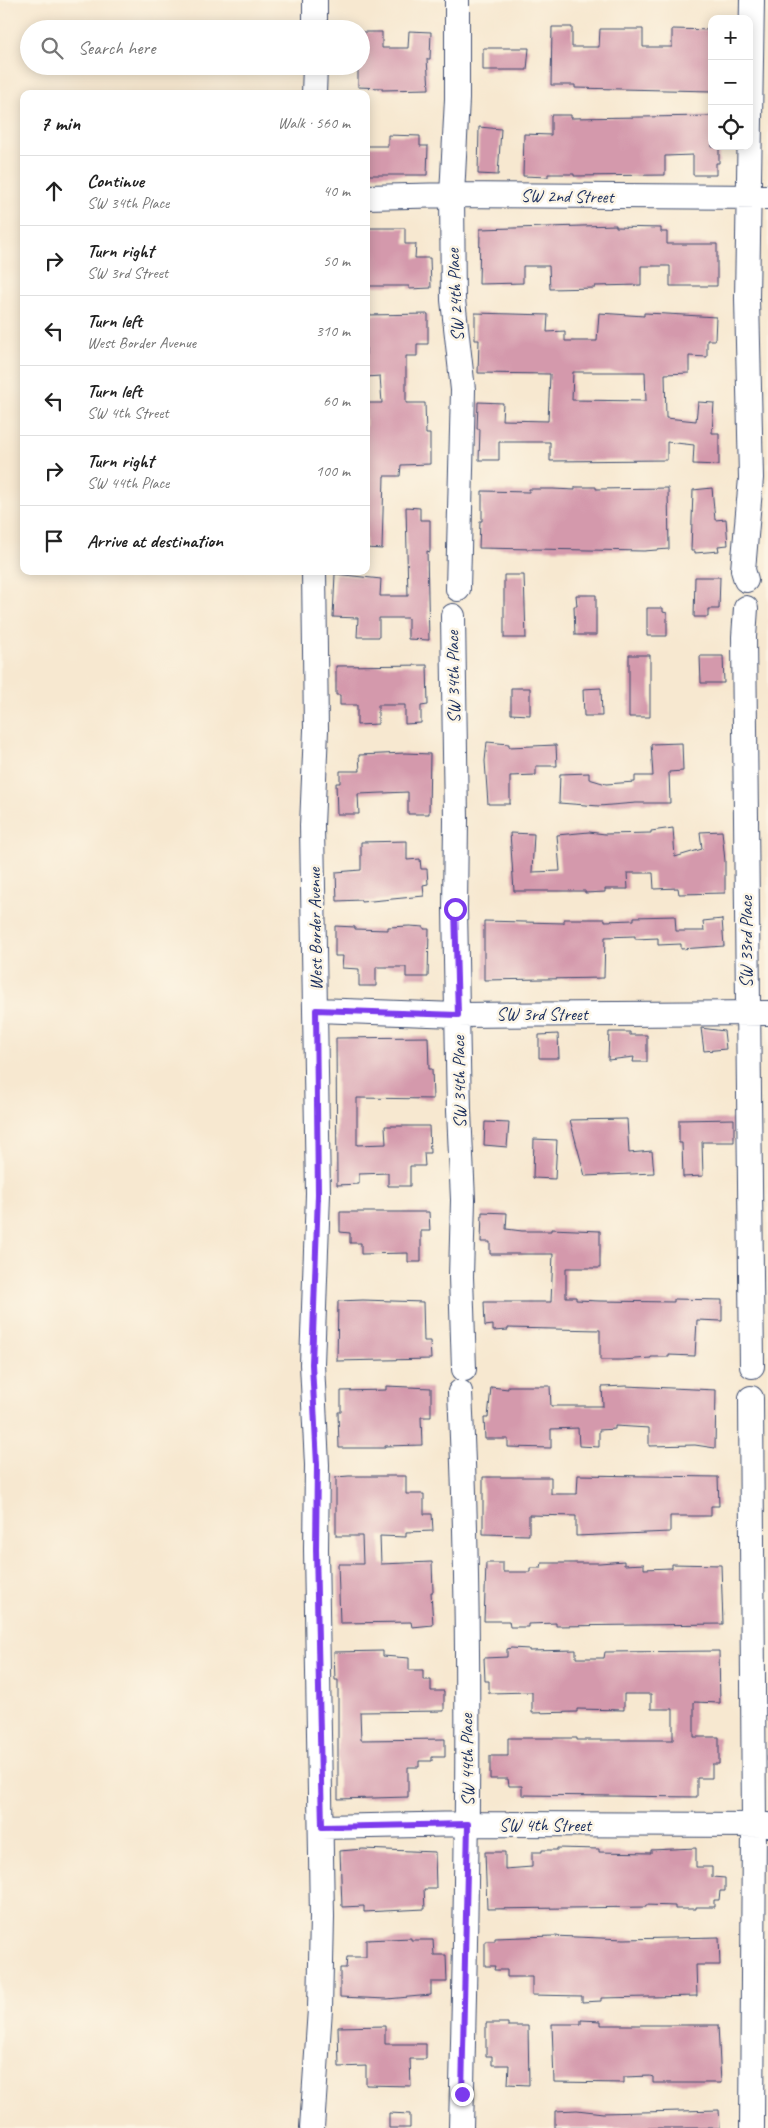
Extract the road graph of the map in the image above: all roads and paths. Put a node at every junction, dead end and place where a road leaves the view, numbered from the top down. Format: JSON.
{"nodes":[{"id":1,"x":315,"y":0,"type":"edge"},
{"id":2,"x":457,"y":0,"type":"edge"},
{"id":3,"x":752,"y":0,"type":"edge"},
{"id":4,"x":315,"y":20,"type":"edge"},
{"id":5,"x":315,"y":75,"type":"edge"},
{"id":6,"x":314,"y":90,"type":"edge"},
{"id":7,"x":452,"y":195,"type":"junction"},
{"id":8,"x":370,"y":197,"type":"edge"},
{"id":9,"x":759,"y":198,"type":"edge"},
{"id":10,"x":314,"y":575,"type":"edge"},
{"id":11,"x":746,"y":580,"type":"dead end"},
{"id":12,"x":458,"y":589,"type":"dead end"},
{"id":13,"x":746,"y":608,"type":"dead end"},
{"id":14,"x":453,"y":616,"type":"dead end"},
{"id":15,"x":316,"y":1010,"type":"junction"},
{"id":16,"x":757,"y":1013,"type":"edge"},
{"id":17,"x":458,"y":1015,"type":"junction"},
{"id":18,"x":752,"y":1366,"type":"dead end"},
{"id":19,"x":464,"y":1369,"type":"dead end"},
{"id":20,"x":460,"y":1392,"type":"dead end"},
{"id":21,"x":751,"y":1398,"type":"dead end"},
{"id":22,"x":468,"y":1824,"type":"junction"},
{"id":23,"x":761,"y":1825,"type":"edge"},
{"id":24,"x":322,"y":1827,"type":"junction"},
{"id":25,"x":312,"y":2128,"type":"edge"},
{"id":26,"x":461,"y":2128,"type":"edge"},
{"id":27,"x":752,"y":2128,"type":"edge"}],
"edges":[{"from":1,"to":4,"type":"street"},
{"from":2,"to":7,"type":"street","name":"SW 24th Place"},
{"from":3,"to":9,"type":"street"},
{"from":5,"to":6,"type":"street"},
{"from":7,"to":8,"type":"street","name":"SW 2nd Street"},
{"from":7,"to":9,"type":"street","name":"SW 2nd Street"},
{"from":7,"to":12,"type":"street","name":"SW 24th Place"},
{"from":9,"to":11,"type":"street"},
{"from":10,"to":15,"type":"street","name":"West Border Avenue"},
{"from":13,"to":16,"type":"street","name":"SW 33rd Place"},
{"from":14,"to":17,"type":"street","name":"SW 34th Place"},
{"from":15,"to":17,"type":"street","name":"SW 3rd Street"},
{"from":15,"to":24,"type":"street","name":"West Border Avenue"},
{"from":16,"to":17,"type":"street","name":"SW 3rd Street"},
{"from":16,"to":18,"type":"street","name":"SW 33rd Place"},
{"from":17,"to":19,"type":"street","name":"SW 34th Place"},
{"from":20,"to":22,"type":"street","name":"SW 44th Place"},
{"from":21,"to":23,"type":"street"},
{"from":22,"to":23,"type":"street","name":"SW 4th Street"},
{"from":22,"to":24,"type":"street","name":"SW 4th Street"},
{"from":22,"to":26,"type":"street","name":"SW 44th Place"},
{"from":23,"to":27,"type":"street"},
{"from":24,"to":25,"type":"street","name":"West Border Avenue"}]}
